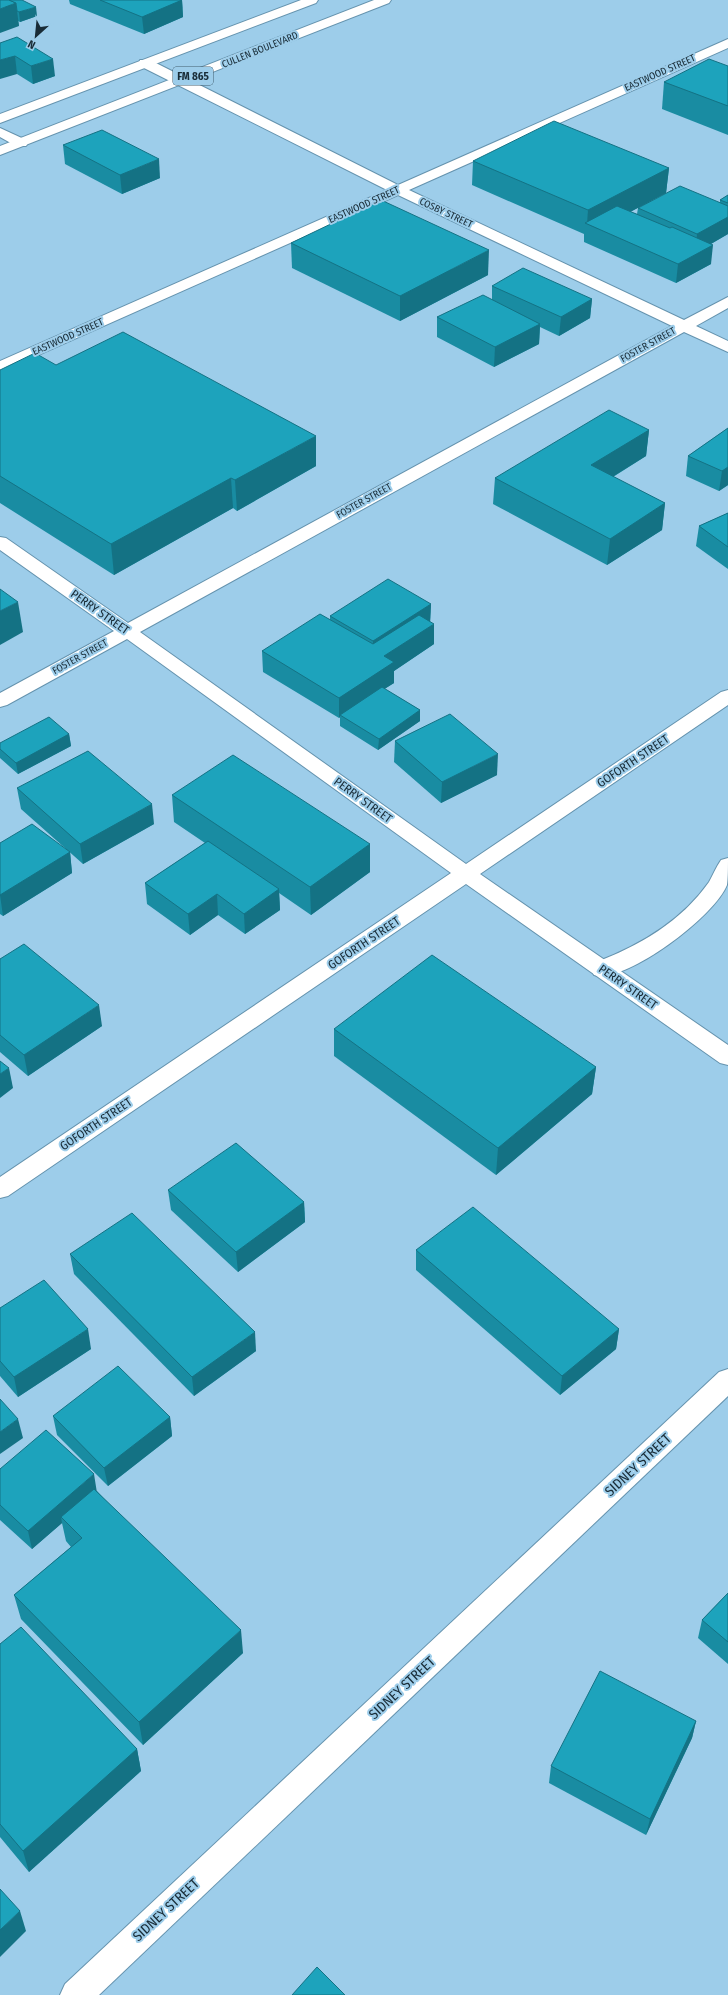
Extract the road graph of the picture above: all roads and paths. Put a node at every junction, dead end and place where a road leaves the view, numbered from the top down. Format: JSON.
{"nodes":[{"id":1,"x":312,"y":0,"type":"edge"},
{"id":2,"x":385,"y":0,"type":"edge"},
{"id":3,"x":728,"y":43,"type":"edge"},
{"id":4,"x":145,"y":63,"type":"junction"},
{"id":5,"x":181,"y":80,"type":"junction"},
{"id":6,"x":0,"y":119,"type":"edge"},
{"id":7,"x":0,"y":132,"type":"edge"},
{"id":8,"x":21,"y":144,"type":"junction"},
{"id":9,"x":0,"y":151,"type":"edge"},
{"id":10,"x":398,"y":190,"type":"junction"},
{"id":11,"x":728,"y":302,"type":"edge"},
{"id":12,"x":684,"y":325,"type":"junction"},
{"id":13,"x":728,"y":347,"type":"edge"},
{"id":14,"x":0,"y":367,"type":"edge"},
{"id":15,"x":0,"y":542,"type":"edge"},
{"id":16,"x":127,"y":631,"type":"junction"},
{"id":17,"x":728,"y":696,"type":"edge"},
{"id":18,"x":0,"y":701,"type":"edge"},
{"id":19,"x":728,"y":865,"type":"edge"},
{"id":20,"x":466,"y":874,"type":"junction"},
{"id":21,"x":602,"y":969,"type":"junction"},
{"id":22,"x":728,"y":1057,"type":"edge"},
{"id":23,"x":0,"y":1189,"type":"edge"},
{"id":24,"x":728,"y":1380,"type":"edge"},
{"id":25,"x":76,"y":1995,"type":"edge"}],
"edges":[{"from":1,"to":4,"type":"street","number":"FM 865"},
{"from":2,"to":5,"type":"street","name":"CULLEN BOULEVARD","number":"FM 865"},
{"from":3,"to":10,"type":"street","name":"EASTWOOD STREET"},
{"from":4,"to":5,"type":"street","name":"COSBY STREET"},
{"from":4,"to":6,"type":"street","number":"FM 865"},
{"from":5,"to":8,"type":"street","name":"CULLEN BOULEVARD","number":"FM 865"},
{"from":5,"to":10,"type":"street","name":"COSBY STREET"},
{"from":7,"to":8,"type":"street"},
{"from":8,"to":9,"type":"street","name":"CULLEN BOULEVARD","number":"FM 865"},
{"from":10,"to":12,"type":"street","name":"COSBY STREET"},
{"from":10,"to":14,"type":"street","name":"EASTWOOD STREET"},
{"from":11,"to":12,"type":"street","name":"FOSTER STREET"},
{"from":12,"to":13,"type":"street","name":"COSBY STREET"},
{"from":12,"to":16,"type":"street","name":"FOSTER STREET"},
{"from":15,"to":16,"type":"street","name":"PERRY STREET"},
{"from":16,"to":18,"type":"street","name":"FOSTER STREET"},
{"from":16,"to":20,"type":"street","name":"PERRY STREET"},
{"from":17,"to":20,"type":"street","name":"GOFORTH STREET"},
{"from":19,"to":21,"type":"street"},
{"from":20,"to":21,"type":"street","name":"PERRY STREET"},
{"from":20,"to":23,"type":"street","name":"GOFORTH STREET"},
{"from":21,"to":22,"type":"street","name":"PERRY STREET"},
{"from":24,"to":25,"type":"street","name":"SIDNEY STREET"}]}
